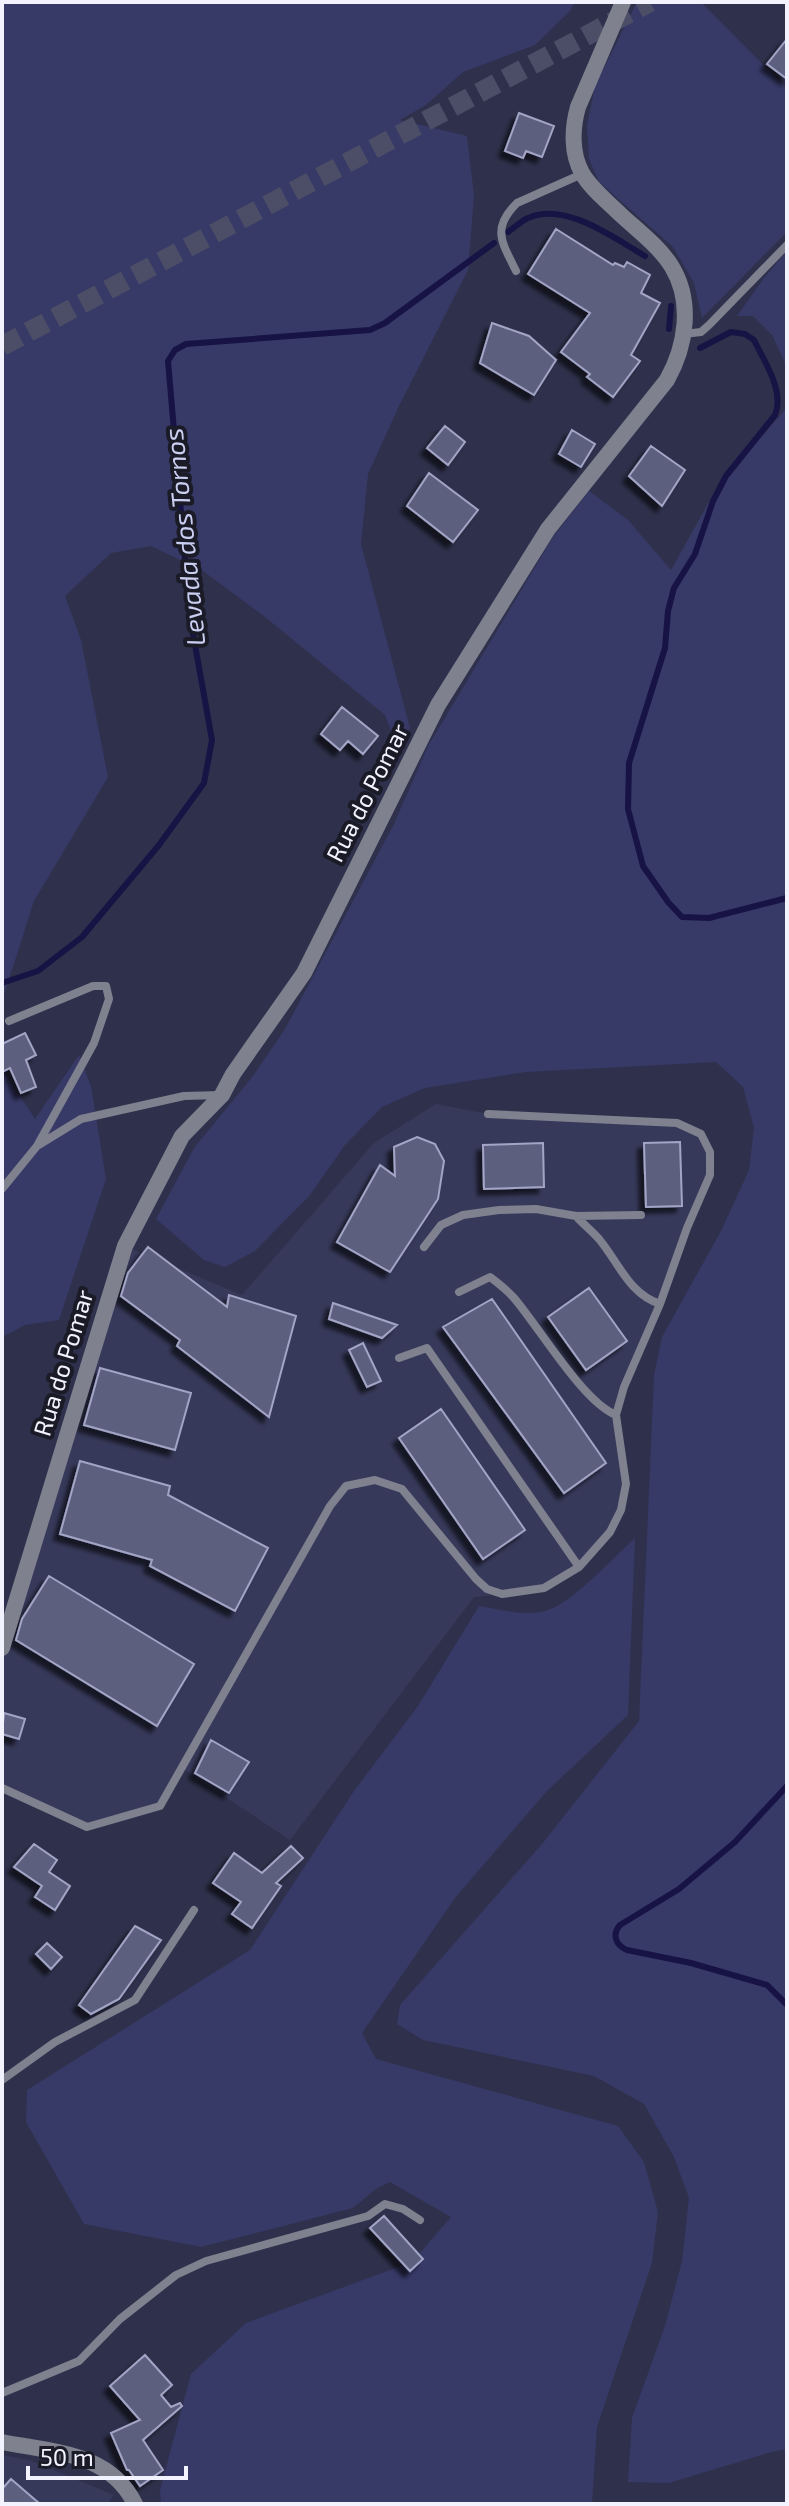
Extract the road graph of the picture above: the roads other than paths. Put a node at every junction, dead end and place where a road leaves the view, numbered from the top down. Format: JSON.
{"nodes":[{"id":1,"x":623,"y":2,"type":"edge"},
{"id":2,"x":582,"y":173,"type":"junction"},
{"id":3,"x":787,"y":245,"type":"edge"},
{"id":4,"x":516,"y":271,"type":"dead end"},
{"id":5,"x":684,"y":334,"type":"junction"},
{"id":6,"x":9,"y":1021,"type":"dead end"},
{"id":7,"x":222,"y":1095,"type":"junction"},
{"id":8,"x":488,"y":1114,"type":"dead end"},
{"id":9,"x":37,"y":1146,"type":"junction"},
{"id":10,"x":2,"y":1189,"type":"edge"},
{"id":11,"x":641,"y":1215,"type":"dead end"},
{"id":12,"x":576,"y":1216,"type":"junction"},
{"id":13,"x":424,"y":1247,"type":"dead end"},
{"id":14,"x":459,"y":1292,"type":"dead end"},
{"id":15,"x":660,"y":1304,"type":"junction"},
{"id":16,"x":399,"y":1358,"type":"dead end"},
{"id":17,"x":616,"y":1415,"type":"junction"},
{"id":18,"x":579,"y":1567,"type":"junction"},
{"id":19,"x":2,"y":1648,"type":"edge"},
{"id":20,"x":2,"y":1788,"type":"edge"},
{"id":21,"x":194,"y":1910,"type":"dead end"},
{"id":22,"x":2,"y":2080,"type":"edge"},
{"id":23,"x":420,"y":2220,"type":"dead end"},
{"id":24,"x":2,"y":2393,"type":"edge"},
{"id":25,"x":2,"y":2442,"type":"edge"},
{"id":26,"x":135,"y":2504,"type":"edge"}],
"edges":[{"from":1,"to":2,"type":"street"},
{"from":2,"to":4,"type":"lane"},
{"from":2,"to":5,"type":"street","name":"Rua do Pomar"},
{"from":3,"to":5,"type":"lane"},
{"from":5,"to":7,"type":"street","name":"Rua do Pomar"},
{"from":6,"to":9,"type":"lane"},
{"from":7,"to":9,"type":"lane"},
{"from":7,"to":19,"type":"street","name":"Rua do Pomar"},
{"from":8,"to":15,"type":"lane"},
{"from":9,"to":10,"type":"lane"},
{"from":11,"to":12,"type":"lane"},
{"from":12,"to":13,"type":"lane"},
{"from":12,"to":15,"type":"lane"},
{"from":14,"to":17,"type":"lane"},
{"from":15,"to":17,"type":"lane"},
{"from":16,"to":18,"type":"lane"},
{"from":17,"to":18,"type":"lane"},
{"from":18,"to":20,"type":"lane"},
{"from":21,"to":22,"type":"lane"},
{"from":23,"to":24,"type":"lane"},
{"from":25,"to":26,"type":"street"}]}
